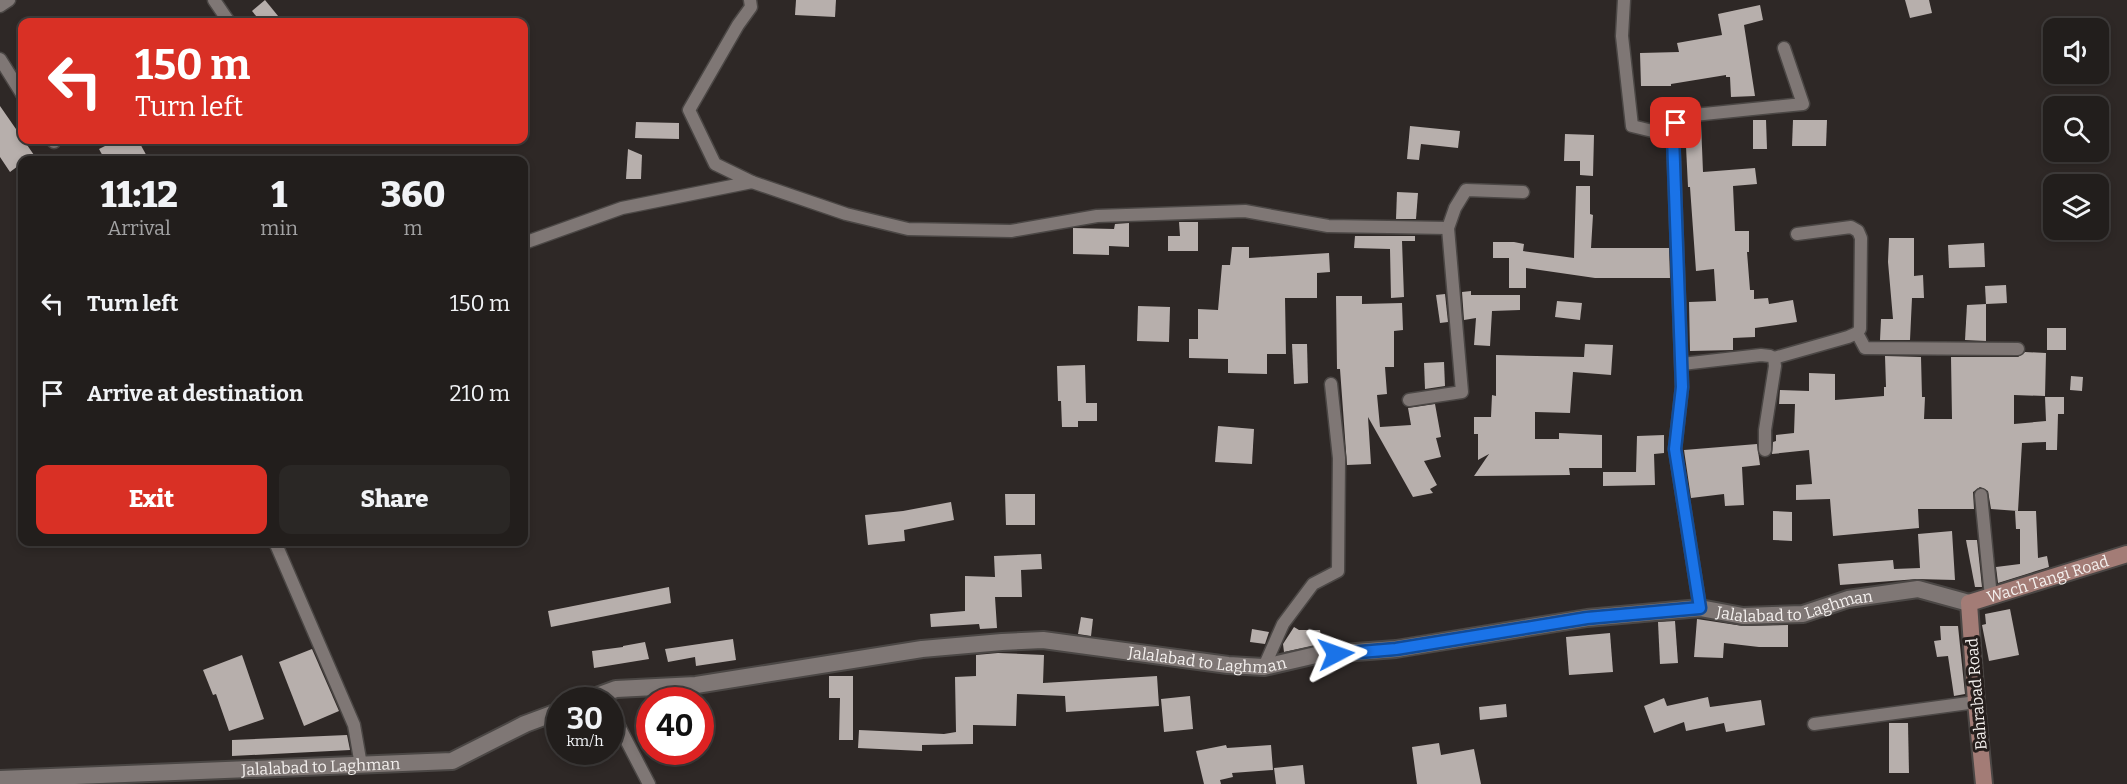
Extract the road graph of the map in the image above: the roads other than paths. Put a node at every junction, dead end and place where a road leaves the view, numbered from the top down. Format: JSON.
{"nodes":[{"id":1,"x":9,"y":0,"type":"edge"},
{"id":2,"x":214,"y":0,"type":"edge"},
{"id":3,"x":750,"y":0,"type":"edge"},
{"id":4,"x":1624,"y":0,"type":"edge"},
{"id":5,"x":0,"y":6,"type":"edge"},
{"id":6,"x":226,"y":18,"type":"edge"},
{"id":7,"x":1784,"y":48,"type":"dead end"},
{"id":8,"x":0,"y":59,"type":"edge"},
{"id":9,"x":18,"y":87,"type":"edge"},
{"id":10,"x":1673,"y":136,"type":"junction"},
{"id":11,"x":752,"y":182,"type":"junction"},
{"id":12,"x":1523,"y":192,"type":"dead end"},
{"id":13,"x":1448,"y":228,"type":"junction"},
{"id":14,"x":1797,"y":234,"type":"dead end"},
{"id":15,"x":528,"y":242,"type":"edge"},
{"id":16,"x":1857,"y":333,"type":"junction"},
{"id":17,"x":2018,"y":349,"type":"dead end"},
{"id":18,"x":1774,"y":358,"type":"junction"},
{"id":19,"x":1682,"y":364,"type":"junction"},
{"id":20,"x":1331,"y":384,"type":"dead end"},
{"id":21,"x":1409,"y":400,"type":"dead end"},
{"id":22,"x":1765,"y":450,"type":"dead end"},
{"id":23,"x":1981,"y":495,"type":"dead end"},
{"id":24,"x":277,"y":546,"type":"edge"},
{"id":25,"x":2127,"y":554,"type":"edge"},
{"id":26,"x":1991,"y":597,"type":"junction"},
{"id":27,"x":1970,"y":603,"type":"junction"},
{"id":28,"x":1700,"y":608,"type":"junction"},
{"id":29,"x":1264,"y":667,"type":"junction"},
{"id":30,"x":624,"y":689,"type":"edge"},
{"id":31,"x":1976,"y":702,"type":"junction"},
{"id":32,"x":546,"y":716,"type":"edge"},
{"id":33,"x":1814,"y":724,"type":"dead end"},
{"id":34,"x":624,"y":736,"type":"edge"},
{"id":35,"x":361,"y":765,"type":"junction"},
{"id":36,"x":0,"y":779,"type":"edge"},
{"id":37,"x":649,"y":784,"type":"edge"},
{"id":38,"x":1984,"y":784,"type":"edge"}],
"edges":[{"from":1,"to":5,"type":"street"},
{"from":2,"to":6,"type":"street"},
{"from":3,"to":11,"type":"street"},
{"from":4,"to":10,"type":"street"},
{"from":7,"to":10,"type":"street"},
{"from":8,"to":9,"type":"street"},
{"from":10,"to":19,"type":"street"},
{"from":11,"to":13,"type":"street"},
{"from":11,"to":15,"type":"street"},
{"from":12,"to":13,"type":"street"},
{"from":13,"to":21,"type":"street"},
{"from":14,"to":16,"type":"street"},
{"from":16,"to":17,"type":"street"},
{"from":16,"to":18,"type":"street"},
{"from":18,"to":19,"type":"street"},
{"from":18,"to":22,"type":"street"},
{"from":19,"to":28,"type":"street"},
{"from":20,"to":29,"type":"street"},
{"from":23,"to":26,"type":"street"},
{"from":24,"to":35,"type":"street"},
{"from":25,"to":26,"type":"main road","name":"Wach Tangi Road"},
{"from":26,"to":27,"type":"main road","name":"Wach Tangi Road"},
{"from":27,"to":28,"type":"street","name":"Jalalabad to Laghman"},
{"from":27,"to":31,"type":"main road","name":"Bahrabad Road"},
{"from":28,"to":29,"type":"street","name":"Jalalabad to Laghman"},
{"from":29,"to":30,"type":"street","name":"Jalalabad to Laghman"},
{"from":31,"to":33,"type":"street"},
{"from":31,"to":38,"type":"main road","name":"Bahrabad Road"},
{"from":32,"to":35,"type":"street","name":"Jalalabad to Laghman"},
{"from":34,"to":37,"type":"street"},
{"from":35,"to":36,"type":"street","name":"Jalalabad to Laghman"}]}
